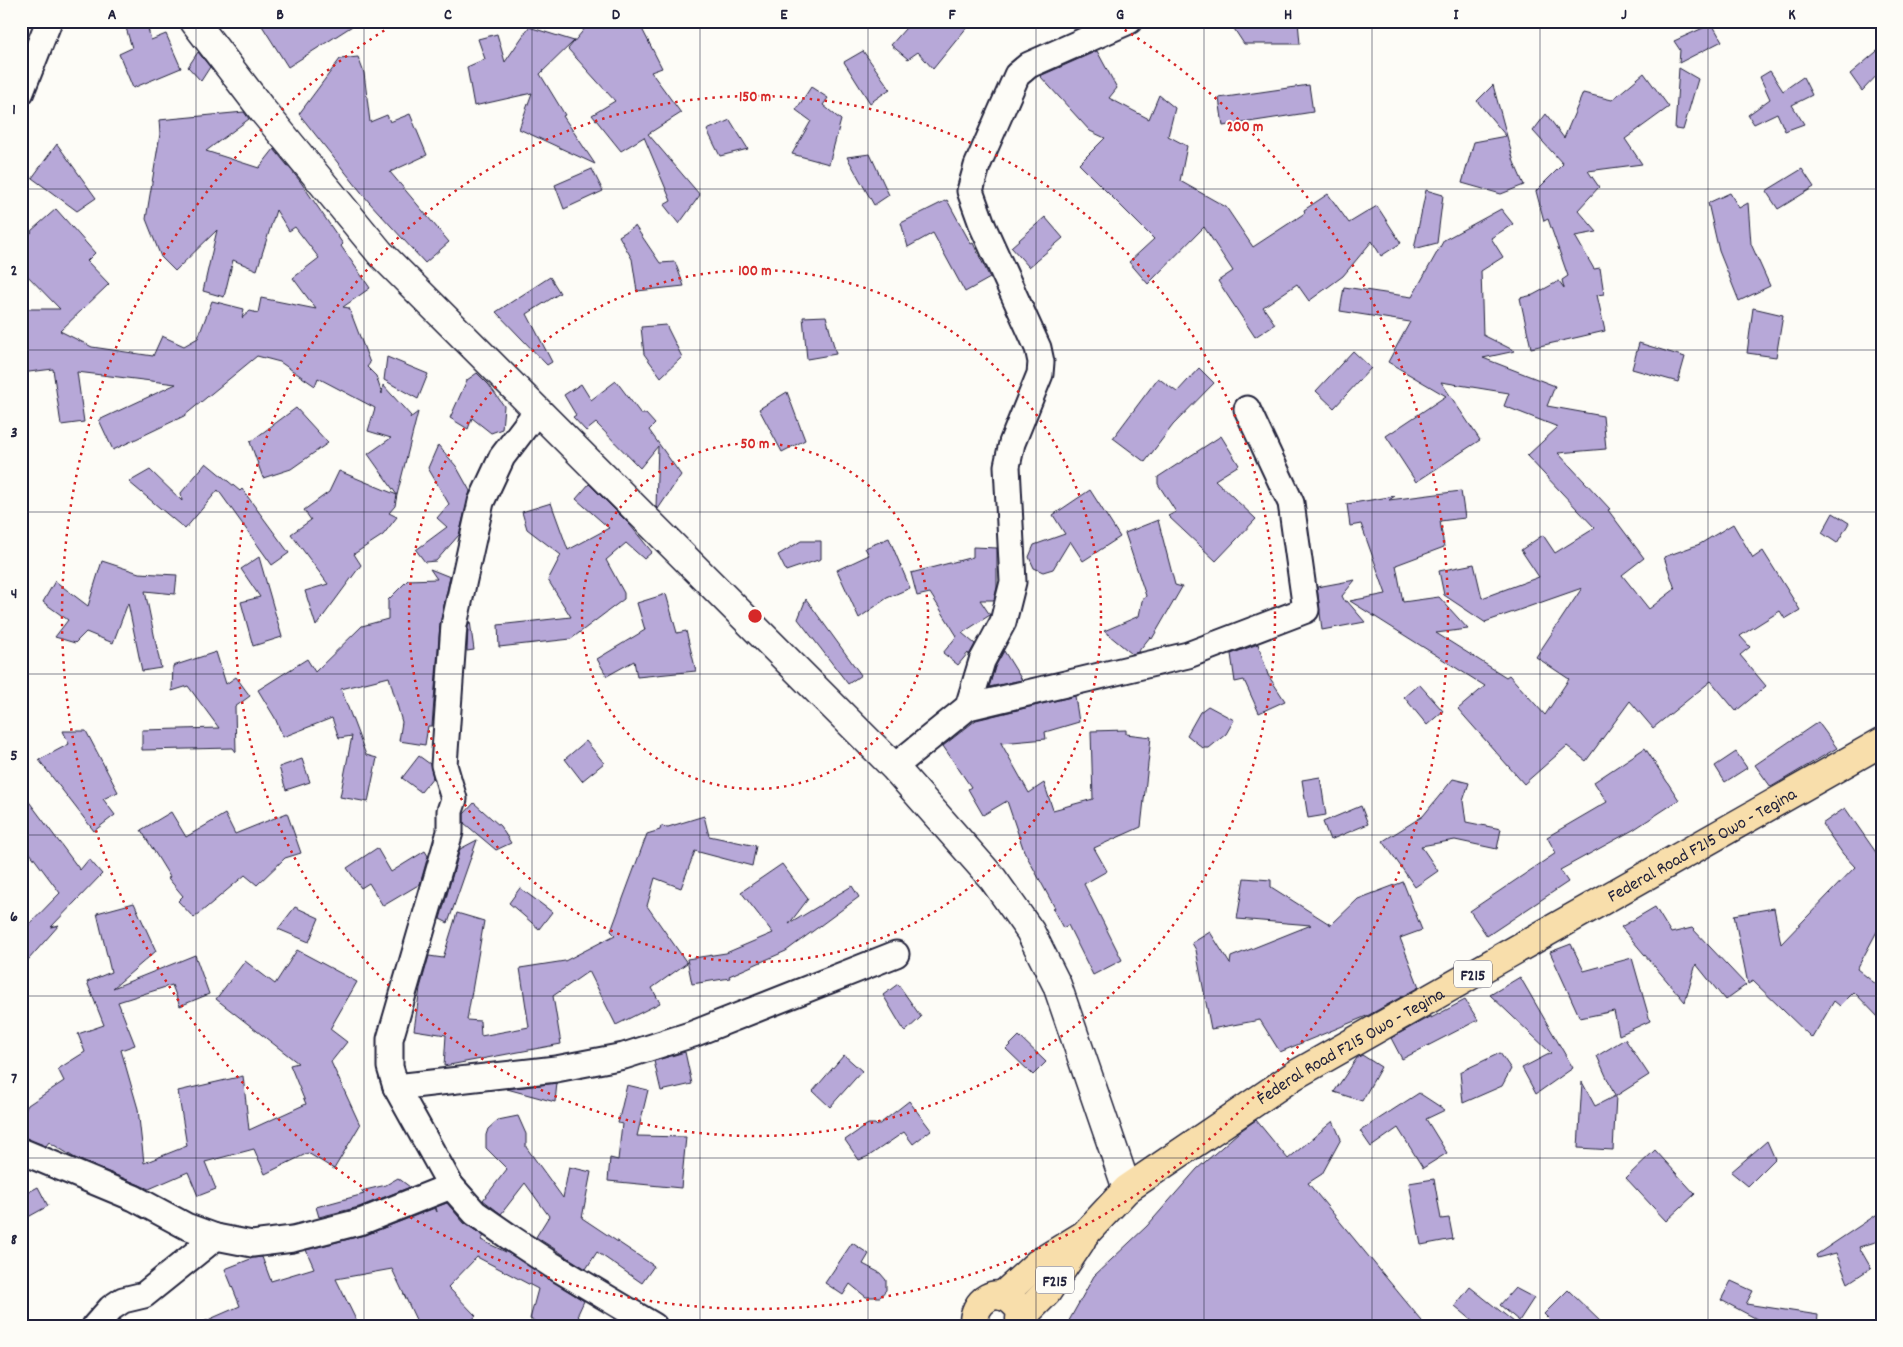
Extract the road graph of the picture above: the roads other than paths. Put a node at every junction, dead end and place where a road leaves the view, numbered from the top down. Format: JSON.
{"nodes":[{"id":1,"x":49,"y":21,"type":"edge"},
{"id":2,"x":194,"y":21,"type":"edge"},
{"id":3,"x":1129,"y":21,"type":"edge"},
{"id":4,"x":21,"y":92,"type":"edge"},
{"id":5,"x":1247,"y":409,"type":"dead end"},
{"id":6,"x":537,"y":411,"type":"junction"},
{"id":7,"x":968,"y":707,"type":"junction"},
{"id":8,"x":1882,"y":742,"type":"edge"},
{"id":9,"x":894,"y":767,"type":"junction"},
{"id":10,"x":896,"y":954,"type":"dead end"},
{"id":11,"x":396,"y":1087,"type":"junction"},
{"id":12,"x":21,"y":1151,"type":"edge"},
{"id":13,"x":451,"y":1186,"type":"junction"},
{"id":14,"x":1127,"y":1189,"type":"junction"},
{"id":15,"x":1084,"y":1235,"type":"junction"},
{"id":16,"x":216,"y":1237,"type":"junction"},
{"id":17,"x":1002,"y":1296,"type":"junction"},
{"id":18,"x":1019,"y":1322,"type":"edge"},
{"id":19,"x":968,"y":1323,"type":"edge"},
{"id":20,"x":95,"y":1326,"type":"edge"},
{"id":21,"x":654,"y":1326,"type":"edge"}],
"edges":[{"from":1,"to":4,"type":"street"},
{"from":2,"to":6,"type":"main road"},
{"from":3,"to":7,"type":"street"},
{"from":5,"to":7,"type":"street"},
{"from":6,"to":9,"type":"main road"},
{"from":6,"to":11,"type":"street"},
{"from":7,"to":9,"type":"street"},
{"from":8,"to":14,"type":"main road","name":"Federal Road F215 Owo - Tegina","number":"F215"},
{"from":9,"to":14,"type":"main road"},
{"from":10,"to":11,"type":"street"},
{"from":11,"to":13,"type":"street"},
{"from":12,"to":16,"type":"street"},
{"from":13,"to":16,"type":"street"},
{"from":13,"to":21,"type":"street"},
{"from":14,"to":15,"type":"main road","name":"Federal Road F215 Owo - Tegina","number":"F215"},
{"from":15,"to":17,"type":"main road","name":"Federal Road F215 Owo - Tegina","number":"F215"},
{"from":15,"to":18,"type":"main road","number":"F215"},
{"from":16,"to":20,"type":"street"},
{"from":17,"to":18,"type":"main road","number":"F215"},
{"from":17,"to":19,"type":"main road","name":"Federal Road F215 Owo - Tegina","number":"F215"}]}
